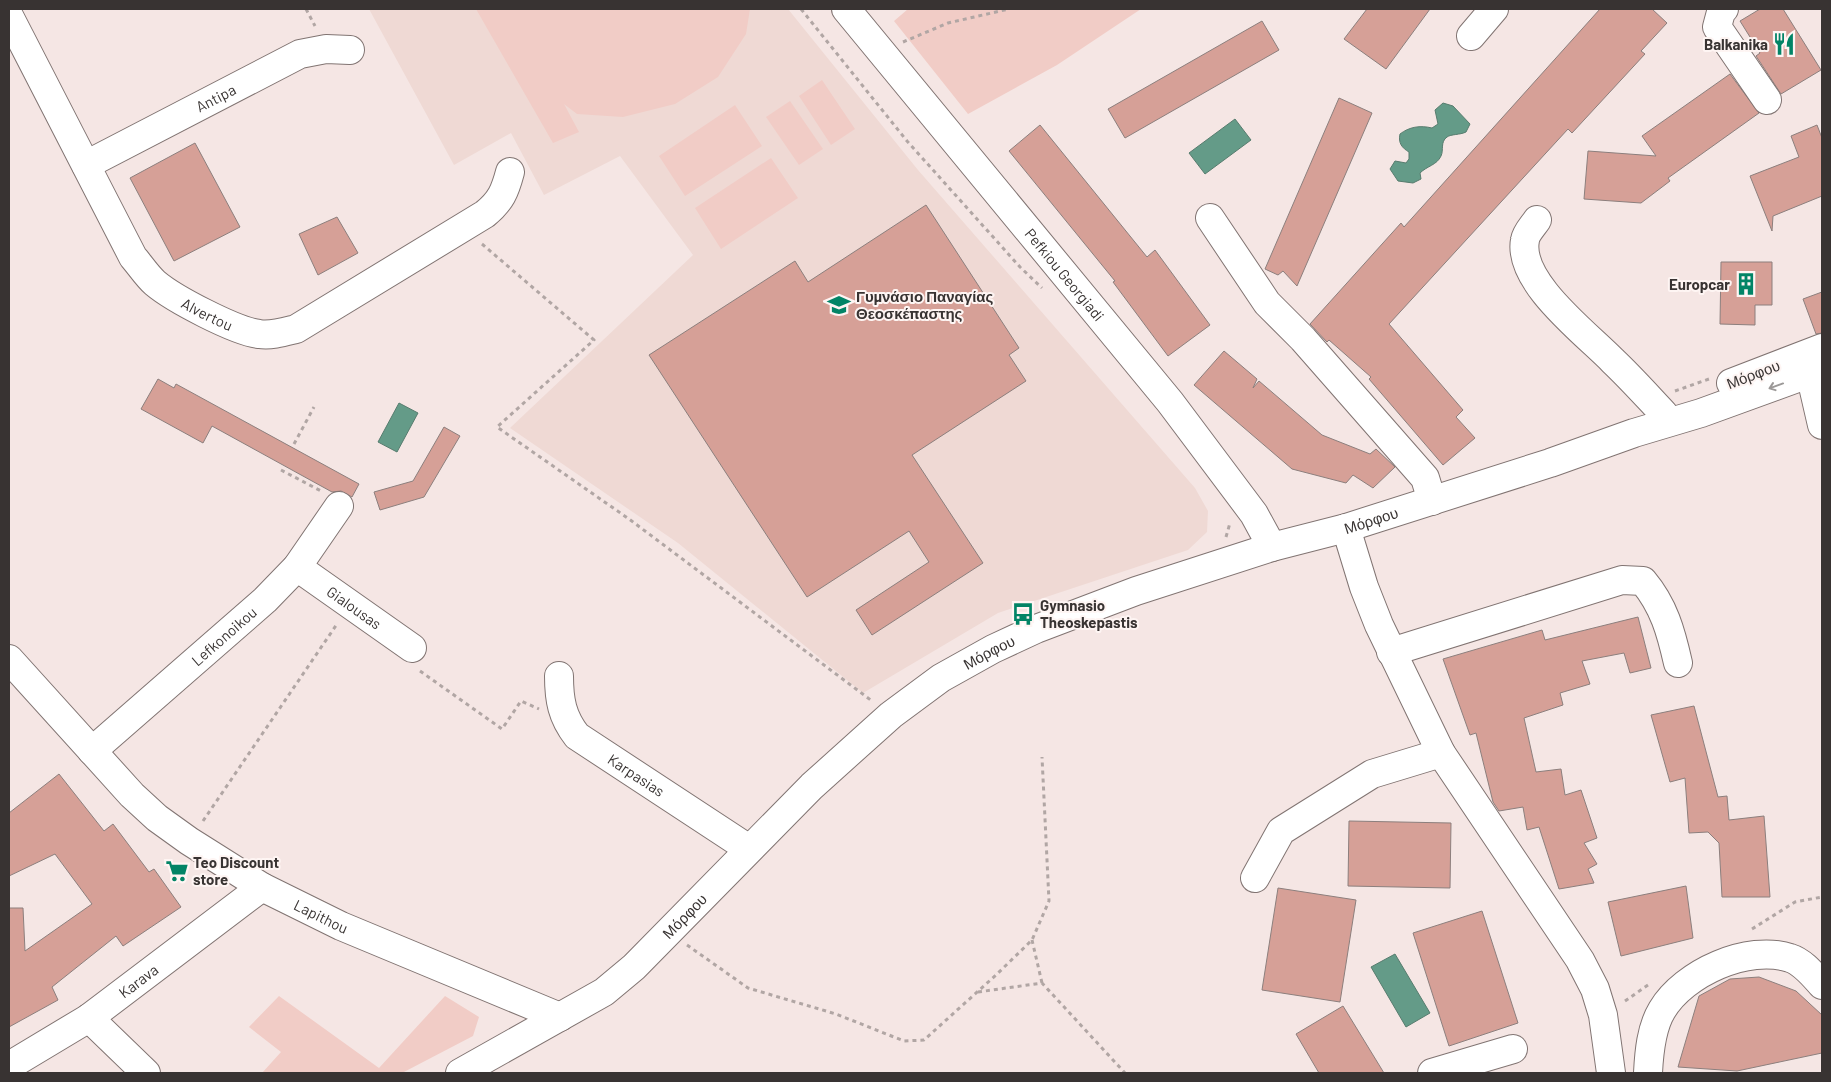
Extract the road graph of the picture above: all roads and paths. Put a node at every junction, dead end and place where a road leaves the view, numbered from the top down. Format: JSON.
{"nodes":[{"id":1,"x":801,"y":9,"type":"edge"},
{"id":2,"x":846,"y":9,"type":"edge"},
{"id":3,"x":1009,"y":9,"type":"edge"},
{"id":4,"x":1494,"y":9,"type":"edge"},
{"id":5,"x":1724,"y":9,"type":"edge"},
{"id":6,"x":9,"y":16,"type":"edge"},
{"id":7,"x":1471,"y":36,"type":"dead end"},
{"id":8,"x":350,"y":50,"type":"dead end"},
{"id":9,"x":879,"y":51,"type":"junction"},
{"id":10,"x":1767,"y":100,"type":"dead end"},
{"id":11,"x":86,"y":166,"type":"junction"},
{"id":12,"x":510,"y":172,"type":"dead end"},
{"id":13,"x":1210,"y":218,"type":"dead end"},
{"id":14,"x":1537,"y":220,"type":"dead end"},
{"id":15,"x":463,"y":227,"type":"junction"},
{"id":16,"x":1048,"y":294,"type":"dead end"},
{"id":17,"x":1822,"y":348,"type":"edge"},
{"id":18,"x":1816,"y":371,"type":"edge"},
{"id":19,"x":314,"y":407,"type":"dead end"},
{"id":20,"x":1664,"y":414,"type":"junction"},
{"id":21,"x":1822,"y":425,"type":"edge"},
{"id":22,"x":1634,"y":433,"type":"junction"},
{"id":23,"x":294,"y":444,"type":"dead end"},
{"id":24,"x":281,"y":470,"type":"dead end"},
{"id":25,"x":1432,"y":501,"type":"junction"},
{"id":26,"x":339,"y":506,"type":"joint"},
{"id":27,"x":1231,"y":520,"type":"dead end"},
{"id":28,"x":1346,"y":528,"type":"junction"},
{"id":29,"x":1221,"y":544,"type":"dead end"},
{"id":30,"x":1272,"y":547,"type":"junction"},
{"id":31,"x":297,"y":567,"type":"junction"},
{"id":32,"x":350,"y":604,"type":"junction"},
{"id":33,"x":412,"y":648,"type":"joint"},
{"id":34,"x":1391,"y":652,"type":"junction"},
{"id":35,"x":9,"y":659,"type":"edge"},
{"id":36,"x":1678,"y":663,"type":"dead end"},
{"id":37,"x":559,"y":676,"type":"dead end"},
{"id":38,"x":890,"y":715,"type":"junction"},
{"id":39,"x":566,"y":722,"type":"junction"},
{"id":40,"x":92,"y":751,"type":"junction"},
{"id":41,"x":1441,"y":753,"type":"junction"},
{"id":42,"x":1042,"y":757,"type":"dead end"},
{"id":43,"x":189,"y":841,"type":"junction"},
{"id":44,"x":749,"y":849,"type":"junction"},
{"id":45,"x":1255,"y":878,"type":"dead end"},
{"id":46,"x":262,"y":887,"type":"junction"},
{"id":47,"x":668,"y":932,"type":"junction"},
{"id":48,"x":1032,"y":940,"type":"junction"},
{"id":49,"x":1042,"y":983,"type":"junction"},
{"id":50,"x":1822,"y":985,"type":"edge"},
{"id":51,"x":977,"y":992,"type":"junction"},
{"id":52,"x":560,"y":1017,"type":"junction"},
{"id":53,"x":89,"y":1018,"type":"junction"},
{"id":54,"x":1514,"y":1049,"type":"dead end"},
{"id":55,"x":9,"y":1066,"type":"edge"},
{"id":56,"x":146,"y":1073,"type":"edge"},
{"id":57,"x":460,"y":1073,"type":"edge"},
{"id":58,"x":1125,"y":1073,"type":"edge"},
{"id":59,"x":1432,"y":1073,"type":"edge"},
{"id":60,"x":1611,"y":1073,"type":"edge"},
{"id":61,"x":1648,"y":1073,"type":"edge"}],
"edges":[{"from":1,"to":16,"type":"path"},
{"from":2,"to":9,"type":"street","name":"Pefkiou Georgiadi"},
{"from":3,"to":9,"type":"path"},
{"from":4,"to":7,"type":"street"},
{"from":5,"to":10,"type":"street"},
{"from":6,"to":11,"type":"street","name":"Alvertou"},
{"from":8,"to":11,"type":"street","name":"Antipa"},
{"from":9,"to":30,"type":"street","name":"Pefkiou Georgiadi"},
{"from":11,"to":15,"type":"street","name":"Alvertou"},
{"from":12,"to":15,"type":"street","name":"Alvertou"},
{"from":13,"to":25,"type":"street"},
{"from":14,"to":20,"type":"street"},
{"from":15,"to":38,"type":"path"},
{"from":17,"to":20,"type":"street","name":"Μόρφου"},
{"from":18,"to":21,"type":"street"},
{"from":18,"to":22,"type":"street","name":"Μόρφου","one_way":true},
{"from":19,"to":23,"type":"path"},
{"from":20,"to":22,"type":"street","name":"Μόρφου"},
{"from":22,"to":25,"type":"street","name":"Μόρφου"},
{"from":24,"to":26,"type":"path"},
{"from":25,"to":28,"type":"street","name":"Μόρφου"},
{"from":26,"to":31,"type":"street","name":"Lefkonoikou"},
{"from":27,"to":29,"type":"path"},
{"from":28,"to":30,"type":"street","name":"Μόρφου"},
{"from":28,"to":34,"type":"street"},
{"from":30,"to":38,"type":"street","name":"Μόρφου"},
{"from":31,"to":32,"type":"street","name":"Gialousas"},
{"from":31,"to":40,"type":"street","name":"Lefkonoikou"},
{"from":32,"to":33,"type":"street","name":"Gialousas"},
{"from":32,"to":43,"type":"path"},
{"from":33,"to":39,"type":"path"},
{"from":34,"to":36,"type":"street"},
{"from":34,"to":41,"type":"street"},
{"from":35,"to":40,"type":"street","name":"Lapithou"},
{"from":37,"to":39,"type":"street","name":"Karpasias"},
{"from":38,"to":44,"type":"street","name":"Μόρφου"},
{"from":39,"to":44,"type":"street","name":"Karpasias"},
{"from":40,"to":43,"type":"street","name":"Lapithou"},
{"from":41,"to":45,"type":"street"},
{"from":41,"to":60,"type":"street"},
{"from":42,"to":48,"type":"path"},
{"from":43,"to":46,"type":"street","name":"Lapithou"},
{"from":44,"to":47,"type":"street","name":"Μόρφου"},
{"from":46,"to":52,"type":"street","name":"Lapithou"},
{"from":46,"to":53,"type":"street","name":"Karava"},
{"from":47,"to":51,"type":"path"},
{"from":47,"to":52,"type":"street","name":"Μόρφου"},
{"from":48,"to":49,"type":"path"},
{"from":48,"to":51,"type":"path"},
{"from":49,"to":51,"type":"path"},
{"from":49,"to":58,"type":"path"},
{"from":50,"to":61,"type":"street"},
{"from":52,"to":57,"type":"street","name":"Μόρφου"},
{"from":53,"to":55,"type":"street","name":"Karava"},
{"from":53,"to":56,"type":"street"},
{"from":54,"to":59,"type":"street"}]}
